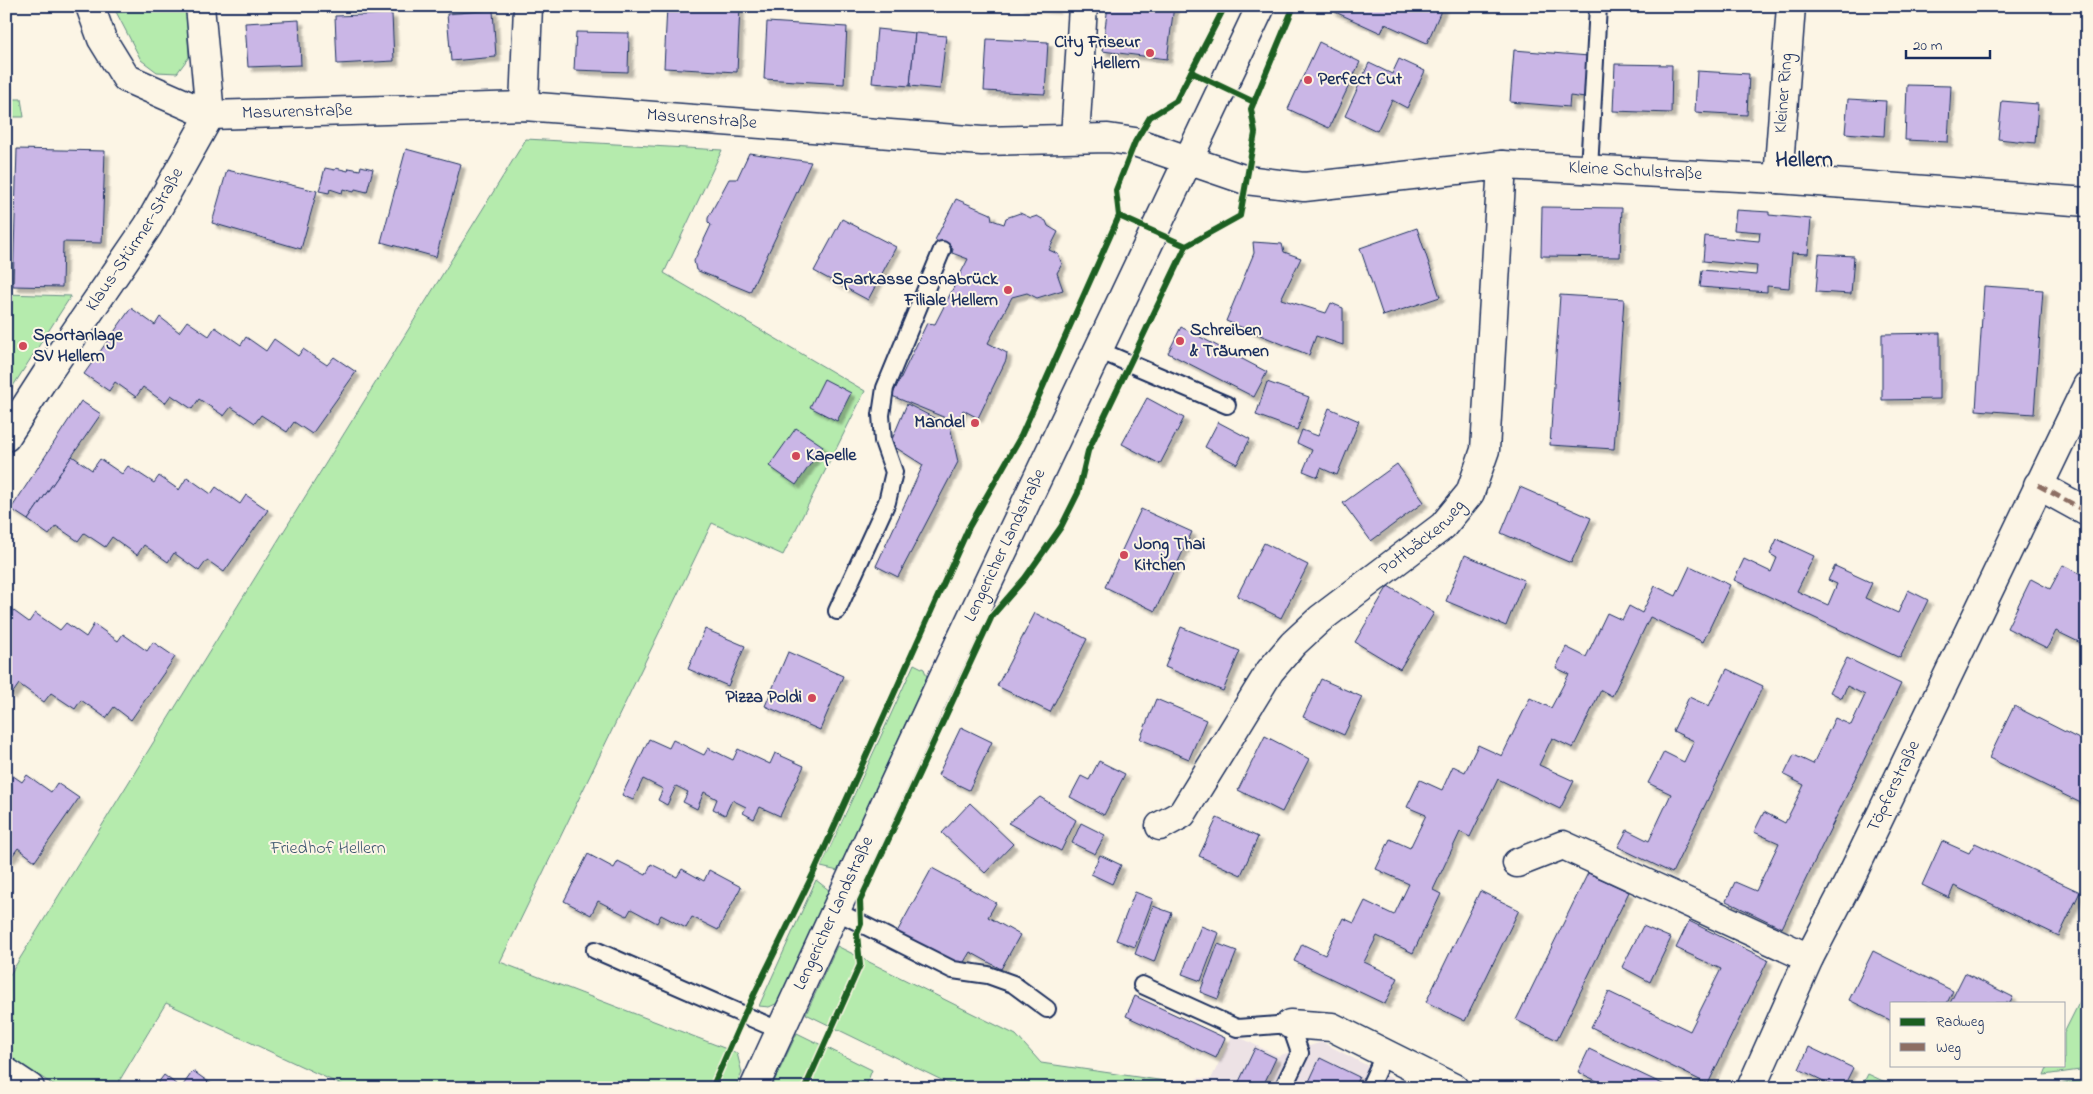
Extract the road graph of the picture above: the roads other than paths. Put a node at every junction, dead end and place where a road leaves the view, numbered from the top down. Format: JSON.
{"nodes":[{"id":1,"x":90,"y":6,"type":"edge"},
{"id":2,"x":200,"y":6,"type":"edge"},
{"id":3,"x":528,"y":6,"type":"edge"},
{"id":4,"x":1083,"y":6,"type":"edge"},
{"id":5,"x":1261,"y":6,"type":"edge"},
{"id":6,"x":1598,"y":6,"type":"edge"},
{"id":7,"x":1791,"y":6,"type":"edge"},
{"id":8,"x":524,"y":106,"type":"junction"},
{"id":9,"x":210,"y":115,"type":"junction"},
{"id":10,"x":1075,"y":138,"type":"junction"},
{"id":11,"x":1188,"y":160,"type":"junction"},
{"id":12,"x":1502,"y":165,"type":"junction"},
{"id":13,"x":1589,"y":169,"type":"junction"},
{"id":14,"x":1778,"y":179,"type":"junction"},
{"id":15,"x":2087,"y":202,"type":"edge"},
{"id":16,"x":942,"y":250,"type":"dead end"},
{"id":17,"x":1098,"y":350,"type":"junction"},
{"id":18,"x":2087,"y":386,"type":"edge"},
{"id":19,"x":1227,"y":405,"type":"dead end"},
{"id":20,"x":6,"y":437,"type":"edge"},
{"id":21,"x":2038,"y":485,"type":"junction"},
{"id":22,"x":2087,"y":512,"type":"edge"},
{"id":23,"x":837,"y":611,"type":"dead end"},
{"id":24,"x":1160,"y":826,"type":"dead end"},
{"id":25,"x":1517,"y":863,"type":"dead end"},
{"id":26,"x":836,"y":911,"type":"junction"},
{"id":27,"x":595,"y":950,"type":"dead end"},
{"id":28,"x":1810,"y":958,"type":"junction"},
{"id":29,"x":1142,"y":985,"type":"dead end"},
{"id":30,"x":1047,"y":1009,"type":"dead end"},
{"id":31,"x":1290,"y":1024,"type":"junction"},
{"id":32,"x":781,"y":1031,"type":"junction"},
{"id":33,"x":1385,"y":1053,"type":"junction"},
{"id":34,"x":6,"y":1072,"type":"edge"},
{"id":35,"x":1452,"y":1087,"type":"edge"},
{"id":36,"x":30,"y":1088,"type":"edge"},
{"id":37,"x":754,"y":1088,"type":"edge"},
{"id":38,"x":1283,"y":1088,"type":"edge"},
{"id":39,"x":1368,"y":1088,"type":"edge"},
{"id":40,"x":1751,"y":1088,"type":"edge"}],
"edges":[{"from":1,"to":9,"type":"street"},
{"from":2,"to":9,"type":"street"},
{"from":3,"to":8,"type":"street"},
{"from":4,"to":10,"type":"street"},
{"from":5,"to":11,"type":"street","name":"Lengericher Landstraße"},
{"from":6,"to":13,"type":"lane"},
{"from":7,"to":14,"type":"street","name":"Kleiner Ring"},
{"from":8,"to":9,"type":"street","name":"Masurenstraße"},
{"from":8,"to":10,"type":"street","name":"Masurenstraße"},
{"from":9,"to":20,"type":"street","name":"Klaus-Stürmer-Straße"},
{"from":10,"to":11,"type":"street","name":"Masurenstraße"},
{"from":11,"to":12,"type":"street","name":"Kleine Schulstraße"},
{"from":11,"to":17,"type":"street","name":"Lengericher Landstraße"},
{"from":12,"to":13,"type":"street","name":"Kleine Schulstraße"},
{"from":12,"to":24,"type":"street","name":"Pottbäckerweg"},
{"from":13,"to":14,"type":"street","name":"Kleine Schulstraße"},
{"from":14,"to":15,"type":"street","name":"Kleine Schulstraße"},
{"from":16,"to":23,"type":"lane"},
{"from":17,"to":19,"type":"lane"},
{"from":17,"to":26,"type":"street","name":"Lengericher Landstraße"},
{"from":18,"to":21,"type":"street","name":"Töpferstraße"},
{"from":21,"to":22,"type":"street"},
{"from":21,"to":28,"type":"street","name":"Töpferstraße"},
{"from":25,"to":28,"type":"street"},
{"from":26,"to":30,"type":"lane"},
{"from":26,"to":32,"type":"street","name":"Lengericher Landstraße"},
{"from":27,"to":32,"type":"lane"},
{"from":28,"to":40,"type":"street","name":"Töpferstraße"},
{"from":29,"to":31,"type":"lane"},
{"from":31,"to":33,"type":"street"},
{"from":31,"to":38,"type":"lane"},
{"from":32,"to":37,"type":"street","name":"Lengericher Landstraße"},
{"from":33,"to":35,"type":"street"},
{"from":33,"to":39,"type":"lane"},
{"from":34,"to":36,"type":"street"}]}
